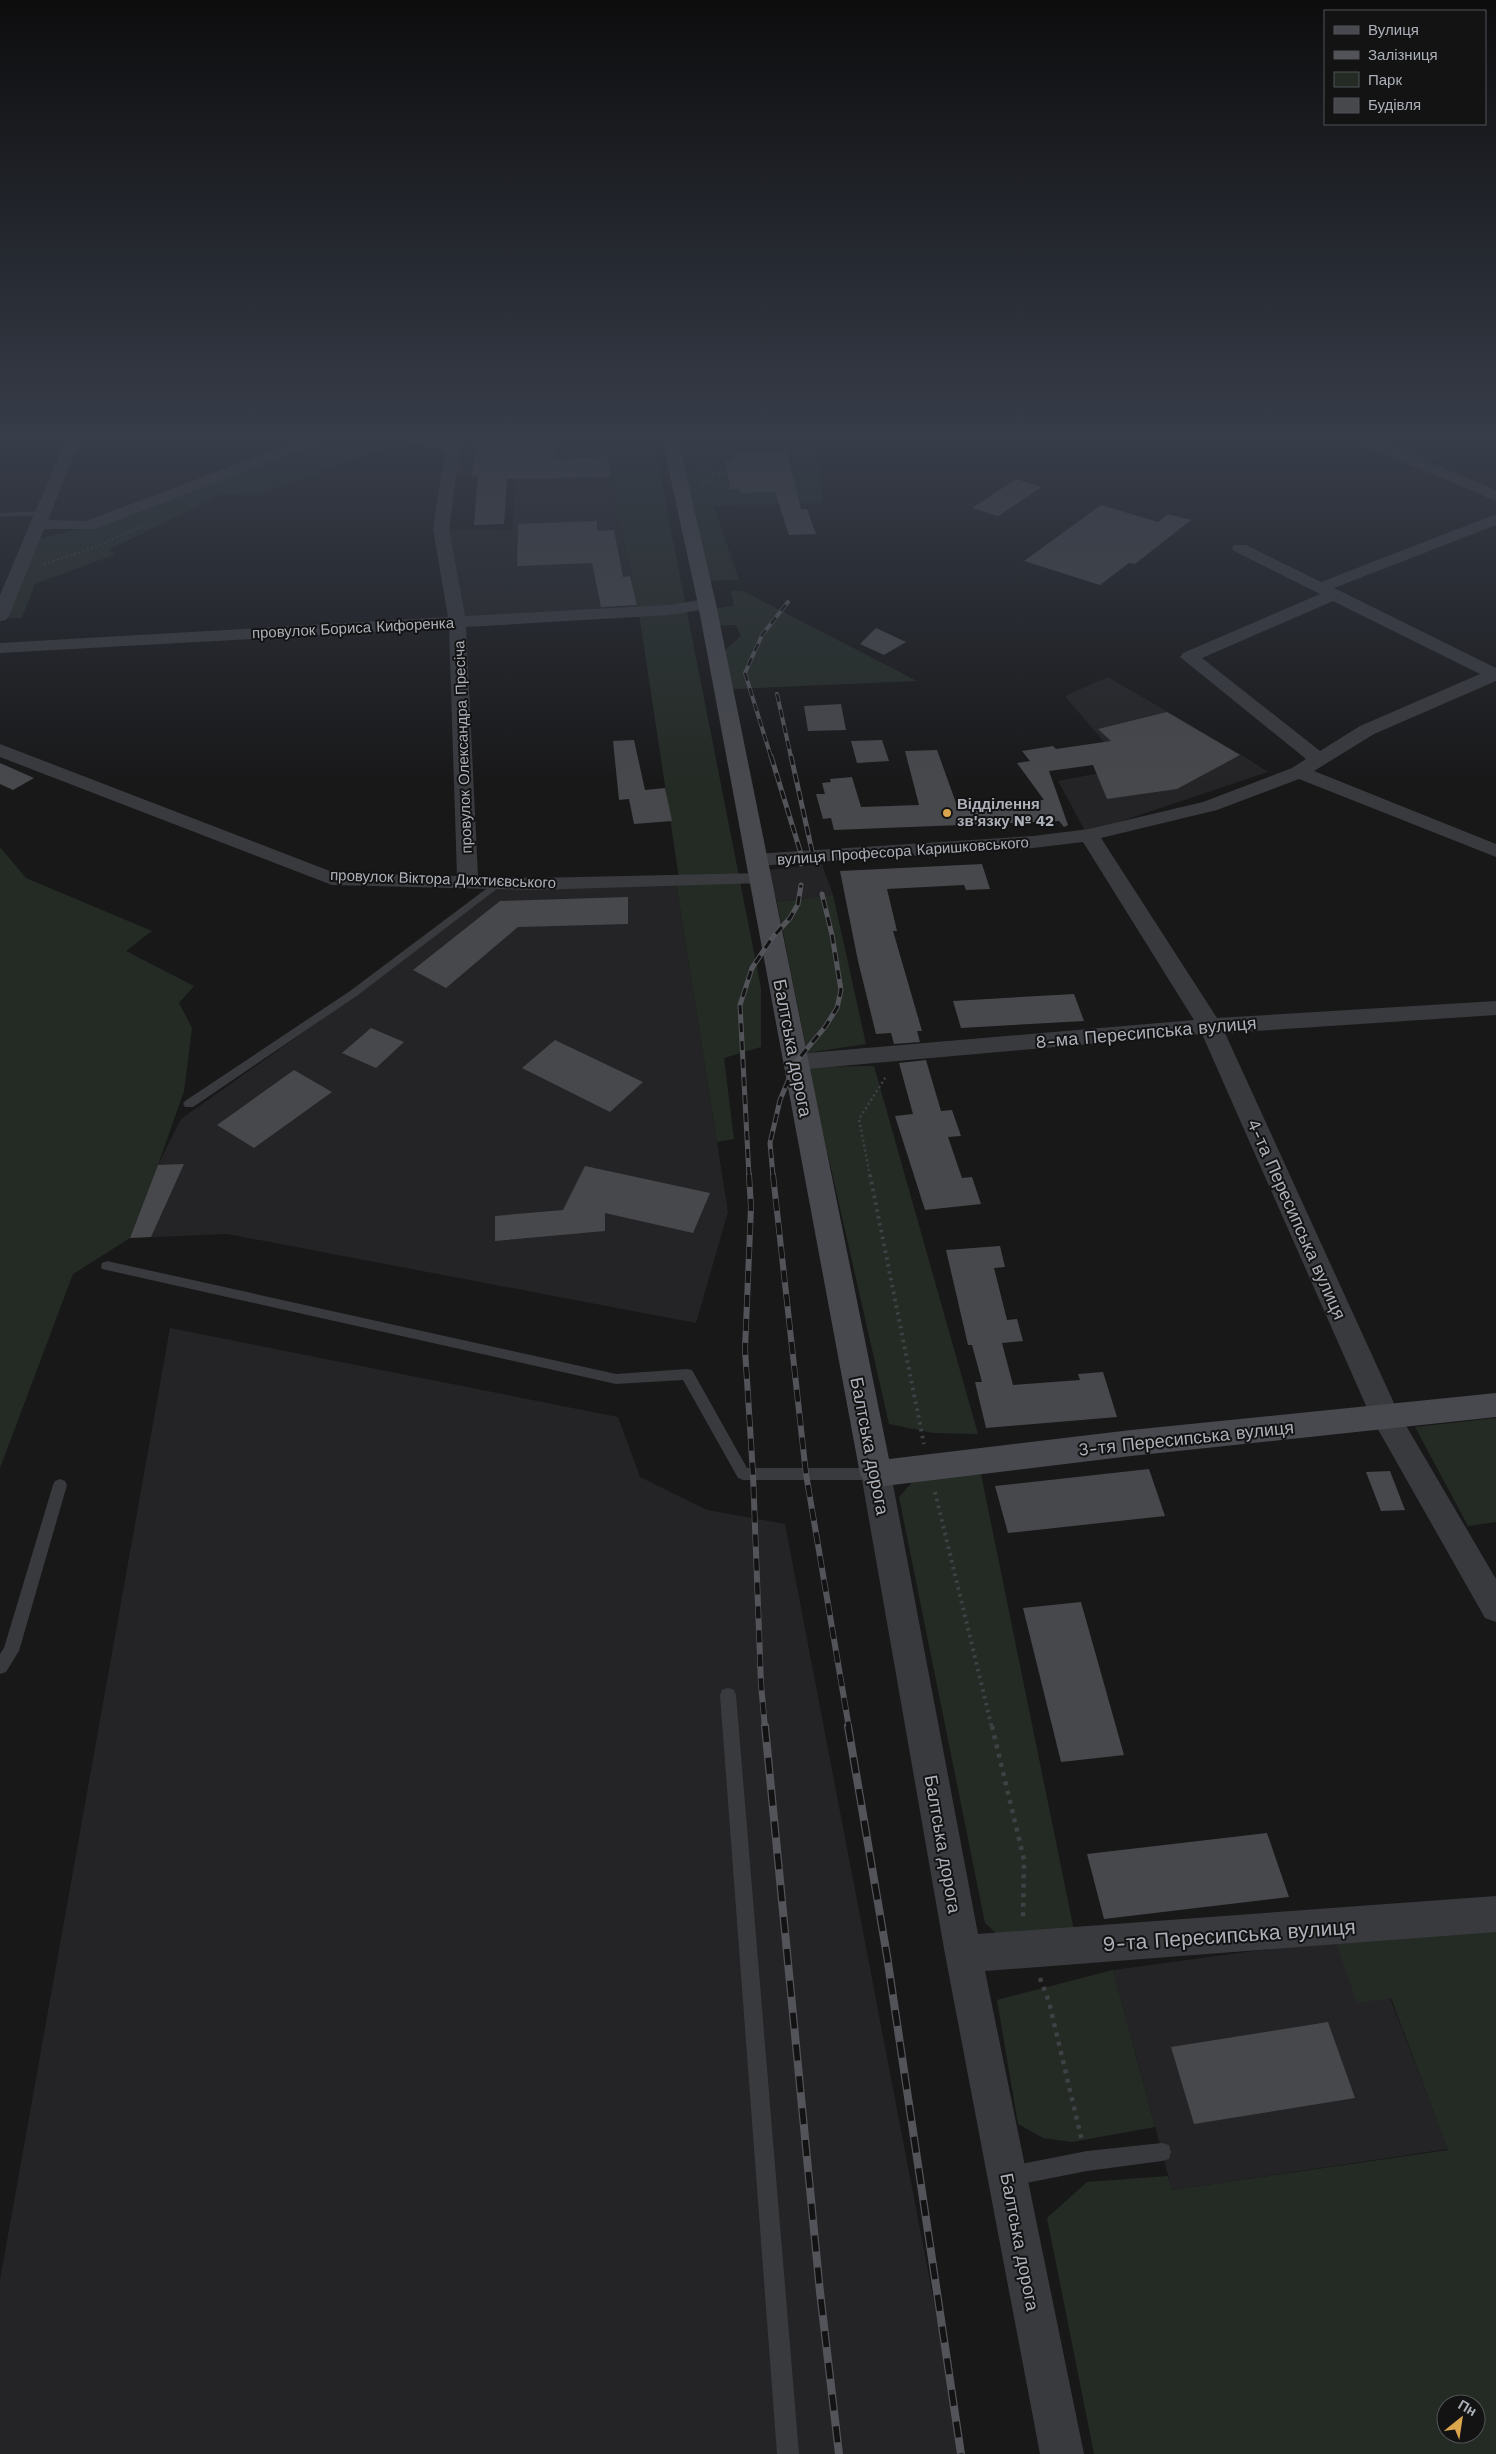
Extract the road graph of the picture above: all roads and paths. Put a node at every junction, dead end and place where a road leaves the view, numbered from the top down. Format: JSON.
{"nodes":[{"id":1,"x":26,"y":554,"type":"edge"},
{"id":2,"x":445,"y":554,"type":"edge"},
{"id":3,"x":695,"y":554,"type":"edge"},
{"id":4,"x":1251,"y":554,"type":"edge"},
{"id":5,"x":1414,"y":554,"type":"edge"},
{"id":6,"x":1326,"y":591,"type":"junction"},
{"id":7,"x":706,"y":604,"type":"junction"},
{"id":8,"x":0,"y":616,"type":"edge"},
{"id":9,"x":457,"y":622,"type":"junction"},
{"id":10,"x":0,"y":648,"type":"edge"},
{"id":11,"x":1495,"y":675,"type":"edge"},
{"id":12,"x":0,"y":750,"type":"edge"},
{"id":13,"x":1319,"y":760,"type":"junction"},
{"id":14,"x":1299,"y":772,"type":"junction"},
{"id":15,"x":1089,"y":835,"type":"junction"},
{"id":16,"x":1496,"y":851,"type":"edge"},
{"id":17,"x":758,"y":869,"type":"junction"},
{"id":18,"x":468,"y":882,"type":"junction"},
{"id":19,"x":498,"y":883,"type":"junction"},
{"id":20,"x":1496,"y":1008,"type":"edge"},
{"id":21,"x":1210,"y":1026,"type":"junction"},
{"id":22,"x":888,"y":1054,"type":"junction"},
{"id":23,"x":796,"y":1062,"type":"junction"},
{"id":24,"x":189,"y":1104,"type":"dead end"},
{"id":25,"x":106,"y":1266,"type":"dead end"},
{"id":26,"x":1496,"y":1405,"type":"edge"},
{"id":27,"x":1386,"y":1416,"type":"junction"},
{"id":28,"x":929,"y":1467,"type":"junction"},
{"id":29,"x":876,"y":1474,"type":"junction"},
{"id":30,"x":60,"y":1485,"type":"dead end"},
{"id":31,"x":1496,"y":1608,"type":"edge"},
{"id":32,"x":0,"y":1667,"type":"edge"},
{"id":33,"x":728,"y":1695,"type":"dead end"},
{"id":34,"x":1496,"y":1914,"type":"edge"},
{"id":35,"x":1031,"y":1951,"type":"junction"},
{"id":36,"x":962,"y":1954,"type":"junction"},
{"id":37,"x":1162,"y":2152,"type":"dead end"},
{"id":38,"x":1087,"y":2161,"type":"junction"},
{"id":39,"x":1008,"y":2177,"type":"junction"},
{"id":40,"x":788,"y":2454,"type":"edge"},
{"id":41,"x":1062,"y":2454,"type":"edge"}],
"edges":[{"from":1,"to":8,"type":"street"},
{"from":2,"to":9,"type":"street","name":"провулок Олександра Пресіча"},
{"from":3,"to":7,"type":"main road","name":"Балтська дорога"},
{"from":4,"to":6,"type":"street"},
{"from":5,"to":6,"type":"street"},
{"from":6,"to":11,"type":"street"},
{"from":6,"to":13,"type":"street"},
{"from":7,"to":9,"type":"street","name":"провулок Бориса Кифоренка"},
{"from":7,"to":17,"type":"main road","name":"Балтська дорога"},
{"from":9,"to":10,"type":"street","name":"провулок Бориса Кифоренка"},
{"from":9,"to":18,"type":"street","name":"провулок Олександра Пресіча"},
{"from":11,"to":13,"type":"street","name":"вулиця Професора Каришковського"},
{"from":12,"to":18,"type":"street","name":"провулок Віктора Дихтиєвського"},
{"from":13,"to":14,"type":"street","name":"вулиця Професора Каришковського"},
{"from":14,"to":15,"type":"street","name":"вулиця Професора Каришковського"},
{"from":14,"to":16,"type":"street"},
{"from":15,"to":17,"type":"street","name":"вулиця Професора Каришковського"},
{"from":15,"to":21,"type":"street","name":"4-та Пересипська вулиця"},
{"from":17,"to":19,"type":"street","name":"провулок Віктора Дихтиєвського"},
{"from":17,"to":23,"type":"main road","name":"Балтська дорога"},
{"from":18,"to":19,"type":"street","name":"провулок Віктора Дихтиєвського"},
{"from":19,"to":24,"type":"lane"},
{"from":20,"to":21,"type":"street","name":"8-ма Пересипська вулиця"},
{"from":21,"to":22,"type":"street","name":"8-ма Пересипська вулиця"},
{"from":21,"to":27,"type":"street","name":"4-та Пересипська вулиця"},
{"from":22,"to":23,"type":"street","name":"8-ма Пересипська вулиця"},
{"from":22,"to":28,"type":"path"},
{"from":23,"to":29,"type":"main road","name":"Балтська дорога"},
{"from":25,"to":29,"type":"lane"},
{"from":26,"to":27,"type":"main road","name":"3-тя Пересипська вулиця"},
{"from":27,"to":28,"type":"main road","name":"3-тя Пересипська вулиця"},
{"from":27,"to":31,"type":"street","name":"4-та Пересипська вулиця"},
{"from":28,"to":29,"type":"main road","name":"3-тя Пересипська вулиця"},
{"from":28,"to":35,"type":"path"},
{"from":29,"to":36,"type":"street","name":"Балтська дорога"},
{"from":30,"to":32,"type":"lane"},
{"from":33,"to":40,"type":"lane"},
{"from":34,"to":35,"type":"street","name":"9-та Пересипська вулиця"},
{"from":35,"to":36,"type":"street","name":"9-та Пересипська вулиця"},
{"from":35,"to":38,"type":"path"},
{"from":36,"to":39,"type":"street","name":"Балтська дорога"},
{"from":37,"to":38,"type":"lane"},
{"from":38,"to":39,"type":"lane"},
{"from":39,"to":41,"type":"street","name":"Балтська дорога"}]}
